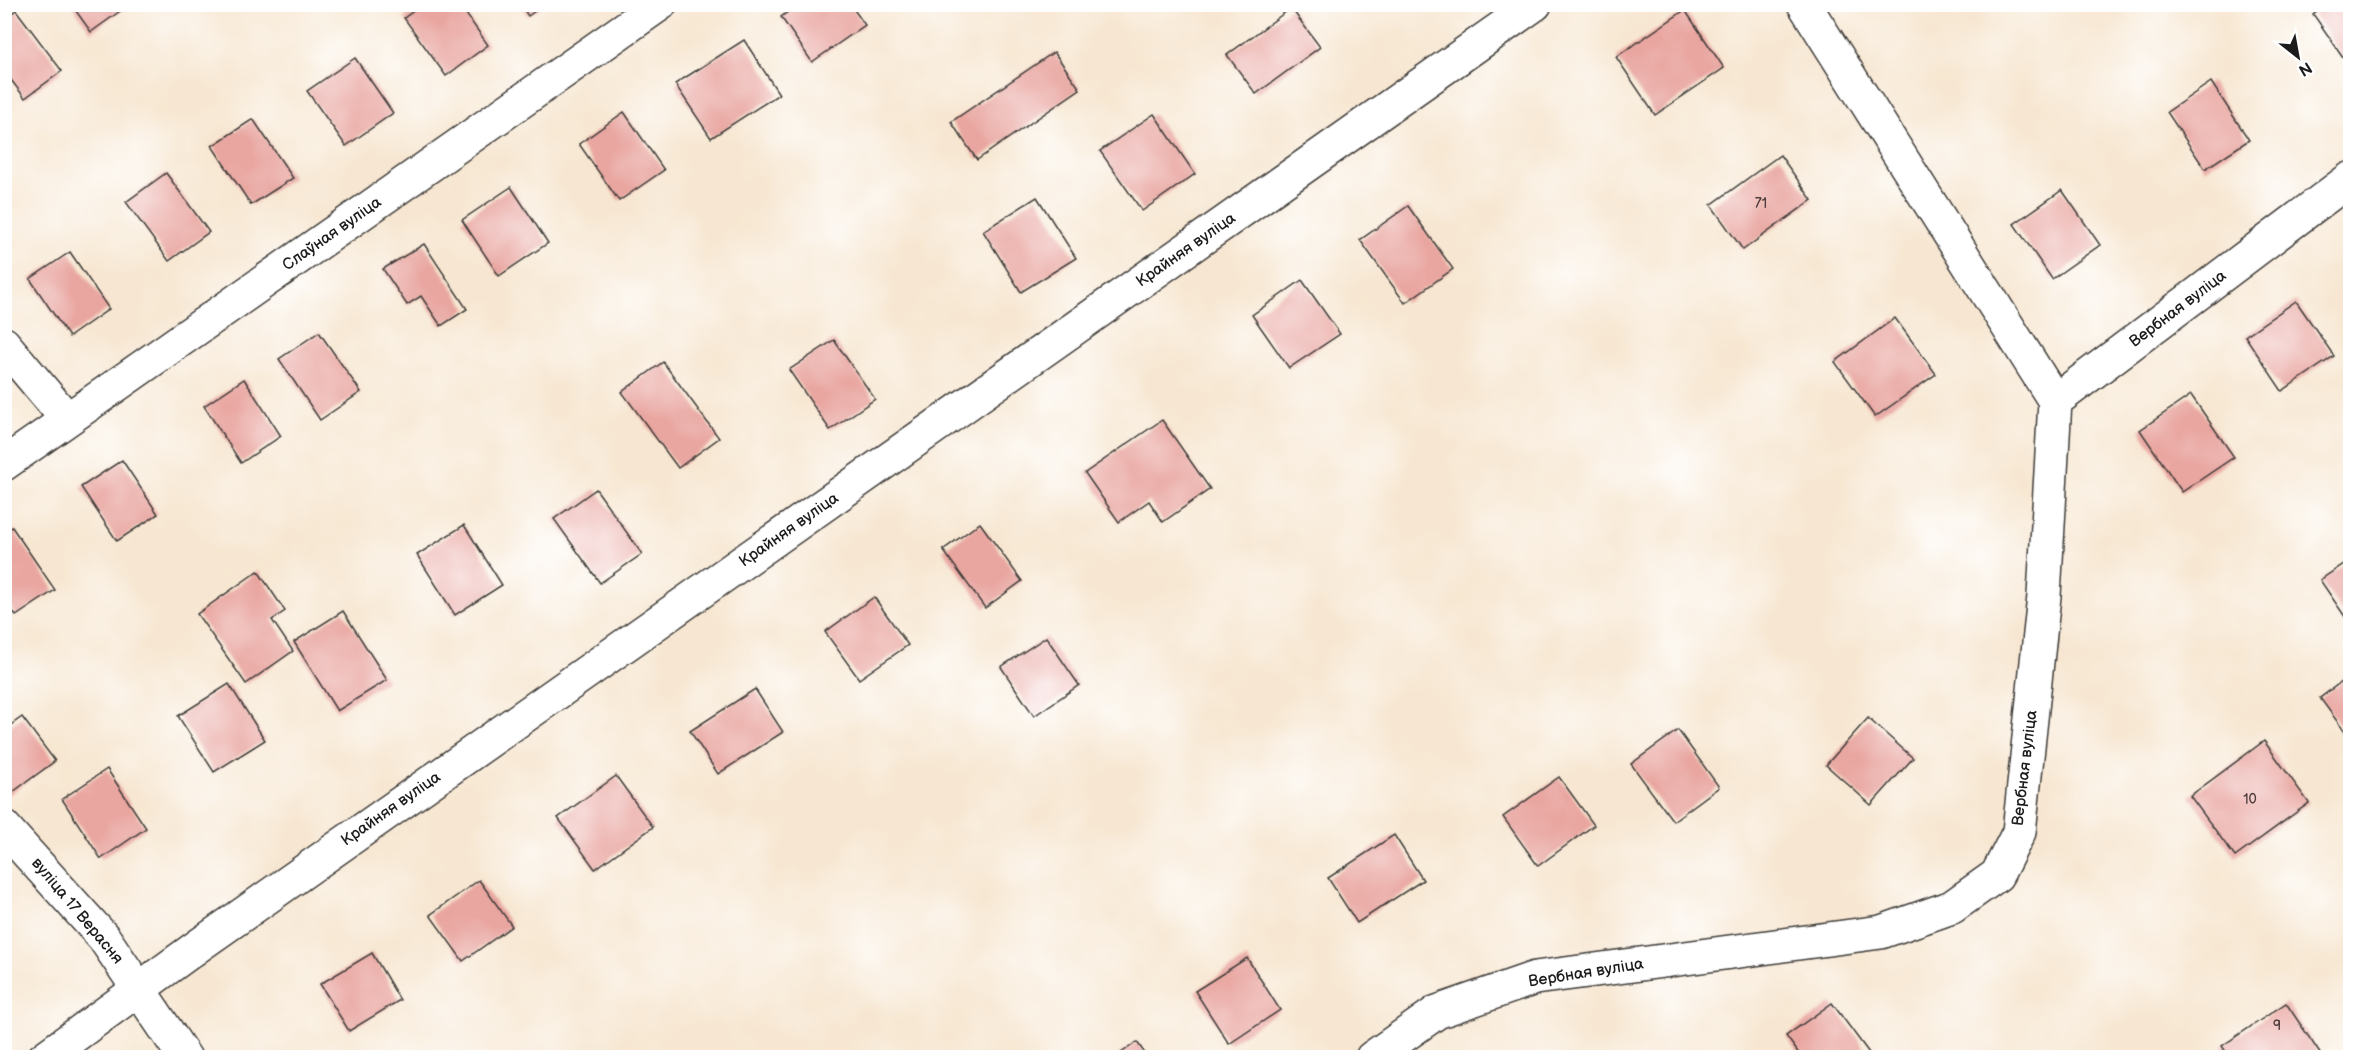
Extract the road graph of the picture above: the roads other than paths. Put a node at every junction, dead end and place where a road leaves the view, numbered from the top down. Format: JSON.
{"nodes":[{"id":1,"x":660,"y":4,"type":"edge"},
{"id":2,"x":1535,"y":4,"type":"edge"},
{"id":3,"x":1804,"y":4,"type":"edge"},
{"id":4,"x":2350,"y":179,"type":"edge"},
{"id":5,"x":4,"y":344,"type":"edge"},
{"id":6,"x":2055,"y":401,"type":"junction"},
{"id":7,"x":67,"y":419,"type":"junction"},
{"id":8,"x":4,"y":464,"type":"edge"},
{"id":9,"x":4,"y":827,"type":"edge"},
{"id":10,"x":139,"y":987,"type":"junction"},
{"id":11,"x":44,"y":1058,"type":"edge"},
{"id":12,"x":185,"y":1058,"type":"edge"},
{"id":13,"x":1372,"y":1058,"type":"edge"}],
"edges":[{"from":1,"to":7,"type":"street","name":"Слаўная вуліца"},
{"from":2,"to":10,"type":"street","name":"Крайняя вуліца"},
{"from":3,"to":6,"type":"street"},
{"from":4,"to":6,"type":"street","name":"Вербная вуліца"},
{"from":5,"to":7,"type":"street"},
{"from":6,"to":13,"type":"street","name":"Вербная вуліца"},
{"from":7,"to":8,"type":"street","name":"Слаўная вуліца"},
{"from":9,"to":10,"type":"street","name":"вуліца 17 Верасня"},
{"from":10,"to":11,"type":"street","name":"Крайняя вуліца"},
{"from":10,"to":12,"type":"street","name":"вуліца 17 Верасня"}]}
